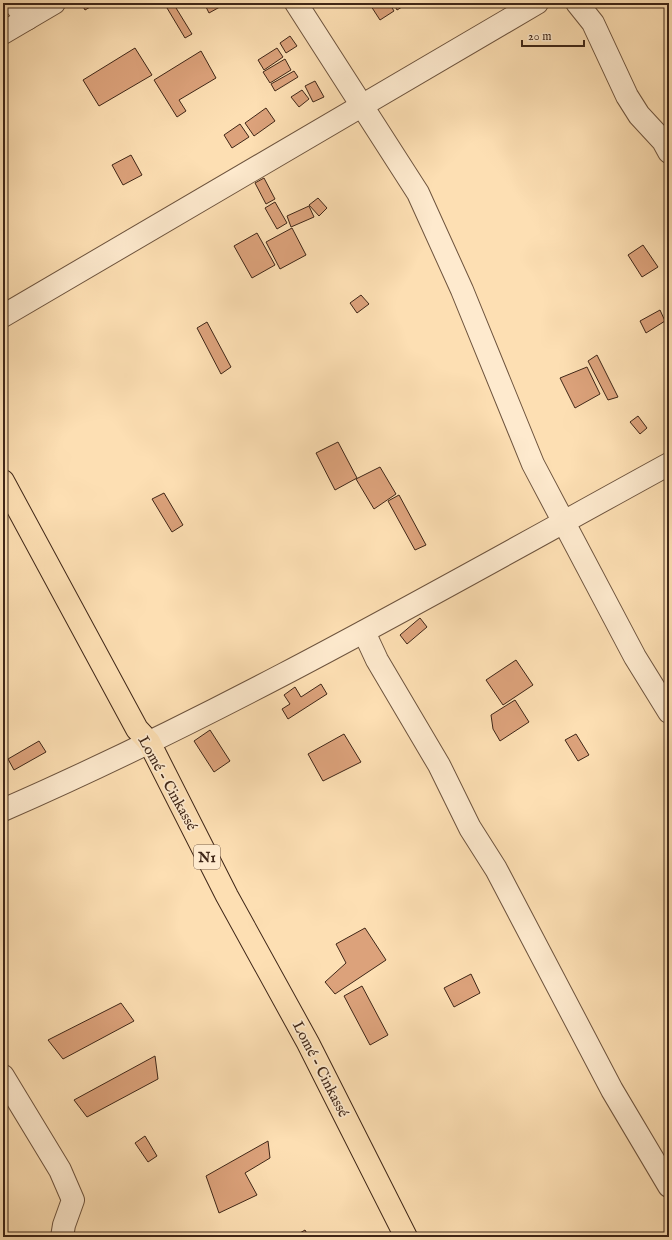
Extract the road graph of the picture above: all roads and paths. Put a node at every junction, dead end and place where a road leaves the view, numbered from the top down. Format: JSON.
{"nodes":[{"id":1,"x":54,"y":3,"type":"edge"},
{"id":2,"x":296,"y":3,"type":"edge"},
{"id":3,"x":537,"y":3,"type":"edge"},
{"id":4,"x":577,"y":3,"type":"edge"},
{"id":5,"x":21,"y":11,"type":"edge"},
{"id":6,"x":3,"y":33,"type":"edge"},
{"id":7,"x":361,"y":105,"type":"junction"},
{"id":8,"x":669,"y":152,"type":"edge"},
{"id":9,"x":3,"y":316,"type":"edge"},
{"id":10,"x":669,"y":464,"type":"edge"},
{"id":11,"x":3,"y":481,"type":"edge"},
{"id":12,"x":562,"y":522,"type":"junction"},
{"id":13,"x":364,"y":632,"type":"junction"},
{"id":14,"x":669,"y":712,"type":"edge"},
{"id":15,"x":149,"y":742,"type":"junction"},
{"id":16,"x":3,"y":810,"type":"edge"},
{"id":17,"x":3,"y":1076,"type":"edge"},
{"id":18,"x":669,"y":1186,"type":"edge"},
{"id":19,"x":62,"y":1237,"type":"edge"},
{"id":20,"x":406,"y":1237,"type":"edge"}],
"edges":[{"from":1,"to":5,"type":"street"},
{"from":2,"to":7,"type":"street"},
{"from":3,"to":7,"type":"street"},
{"from":4,"to":8,"type":"street"},
{"from":5,"to":6,"type":"street"},
{"from":7,"to":9,"type":"street"},
{"from":7,"to":12,"type":"street"},
{"from":10,"to":12,"type":"street"},
{"from":11,"to":15,"type":"highway","name":"Lomé - Cinkassé","number":"N1"},
{"from":12,"to":13,"type":"street"},
{"from":12,"to":14,"type":"street"},
{"from":13,"to":15,"type":"street"},
{"from":13,"to":18,"type":"street"},
{"from":15,"to":16,"type":"street"},
{"from":15,"to":20,"type":"highway","name":"Lomé - Cinkassé","number":"N1"},
{"from":17,"to":19,"type":"street"}]}
